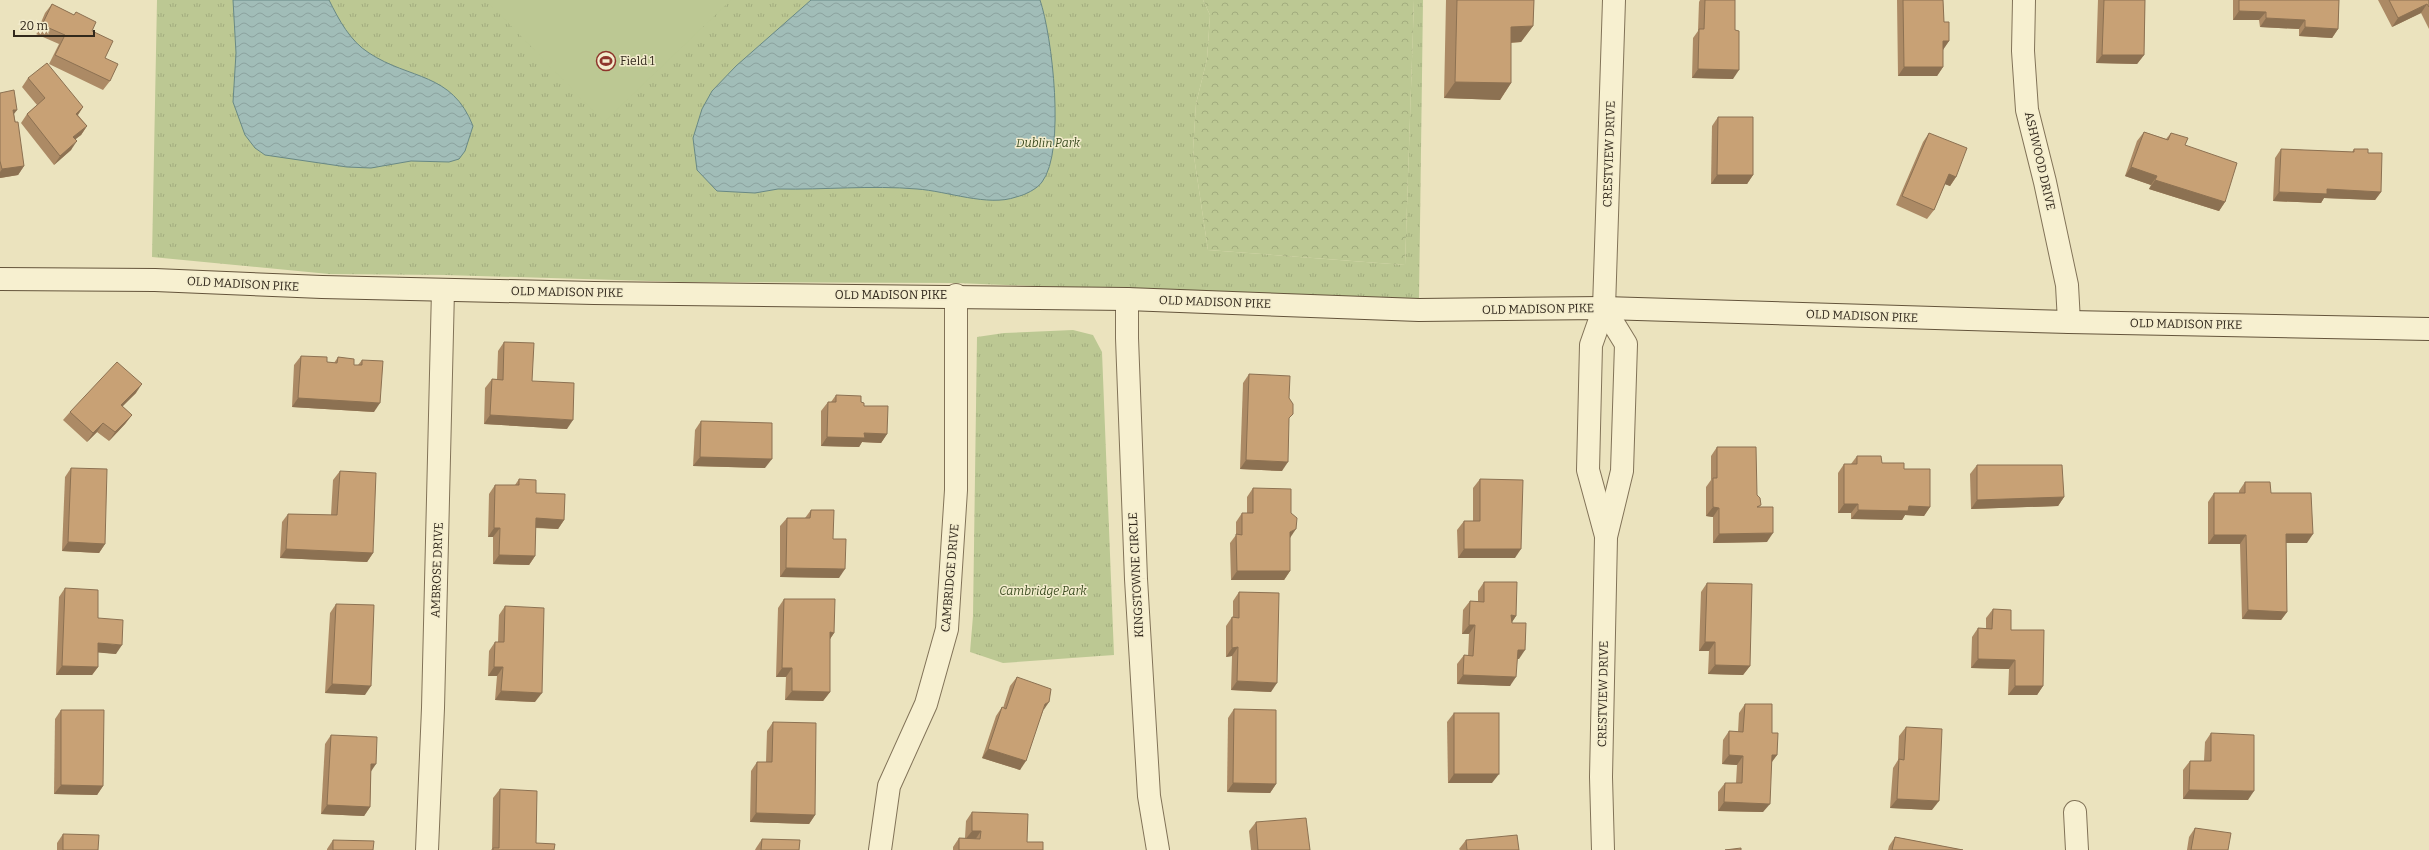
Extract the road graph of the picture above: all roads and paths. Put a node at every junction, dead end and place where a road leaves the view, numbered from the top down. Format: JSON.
{"nodes":[{"id":1,"x":1614,"y":0,"type":"edge"},
{"id":2,"x":2024,"y":0,"type":"edge"},
{"id":3,"x":0,"y":280,"type":"edge"},
{"id":4,"x":443,"y":290,"type":"junction"},
{"id":5,"x":956,"y":295,"type":"junction"},
{"id":6,"x":1127,"y":298,"type":"junction"},
{"id":7,"x":1604,"y":308,"type":"junction"},
{"id":8,"x":2069,"y":322,"type":"junction"},
{"id":9,"x":2429,"y":329,"type":"edge"},
{"id":10,"x":1606,"y":537,"type":"junction"},
{"id":11,"x":2075,"y":812,"type":"dead end"},
{"id":12,"x":427,"y":850,"type":"edge"},
{"id":13,"x":880,"y":850,"type":"edge"},
{"id":14,"x":1158,"y":850,"type":"edge"},
{"id":15,"x":1603,"y":850,"type":"edge"},
{"id":16,"x":2077,"y":850,"type":"edge"}],
"edges":[{"from":1,"to":7,"type":"street","name":"CRESTVIEW DRIVE"},
{"from":2,"to":8,"type":"street","name":"ASHWOOD DRIVE"},
{"from":3,"to":4,"type":"street","name":"OLD MADISON PIKE"},
{"from":4,"to":5,"type":"street","name":"OLD MADISON PIKE"},
{"from":4,"to":12,"type":"street","name":"AMBROSE DRIVE"},
{"from":5,"to":6,"type":"street","name":"OLD MADISON PIKE"},
{"from":5,"to":13,"type":"street","name":"CAMBRIDGE DRIVE"},
{"from":6,"to":7,"type":"street","name":"OLD MADISON PIKE"},
{"from":6,"to":14,"type":"street","name":"KINGSTOWNE CIRCLE"},
{"from":7,"to":8,"type":"street","name":"OLD MADISON PIKE"},
{"from":7,"to":10,"type":"street","name":"CRESTVIEW DRIVE"},
{"from":7,"to":10,"type":"street","name":"CRESTVIEW DRIVE"},
{"from":8,"to":9,"type":"street","name":"OLD MADISON PIKE"},
{"from":10,"to":15,"type":"street","name":"CRESTVIEW DRIVE"},
{"from":11,"to":16,"type":"street"}]}
